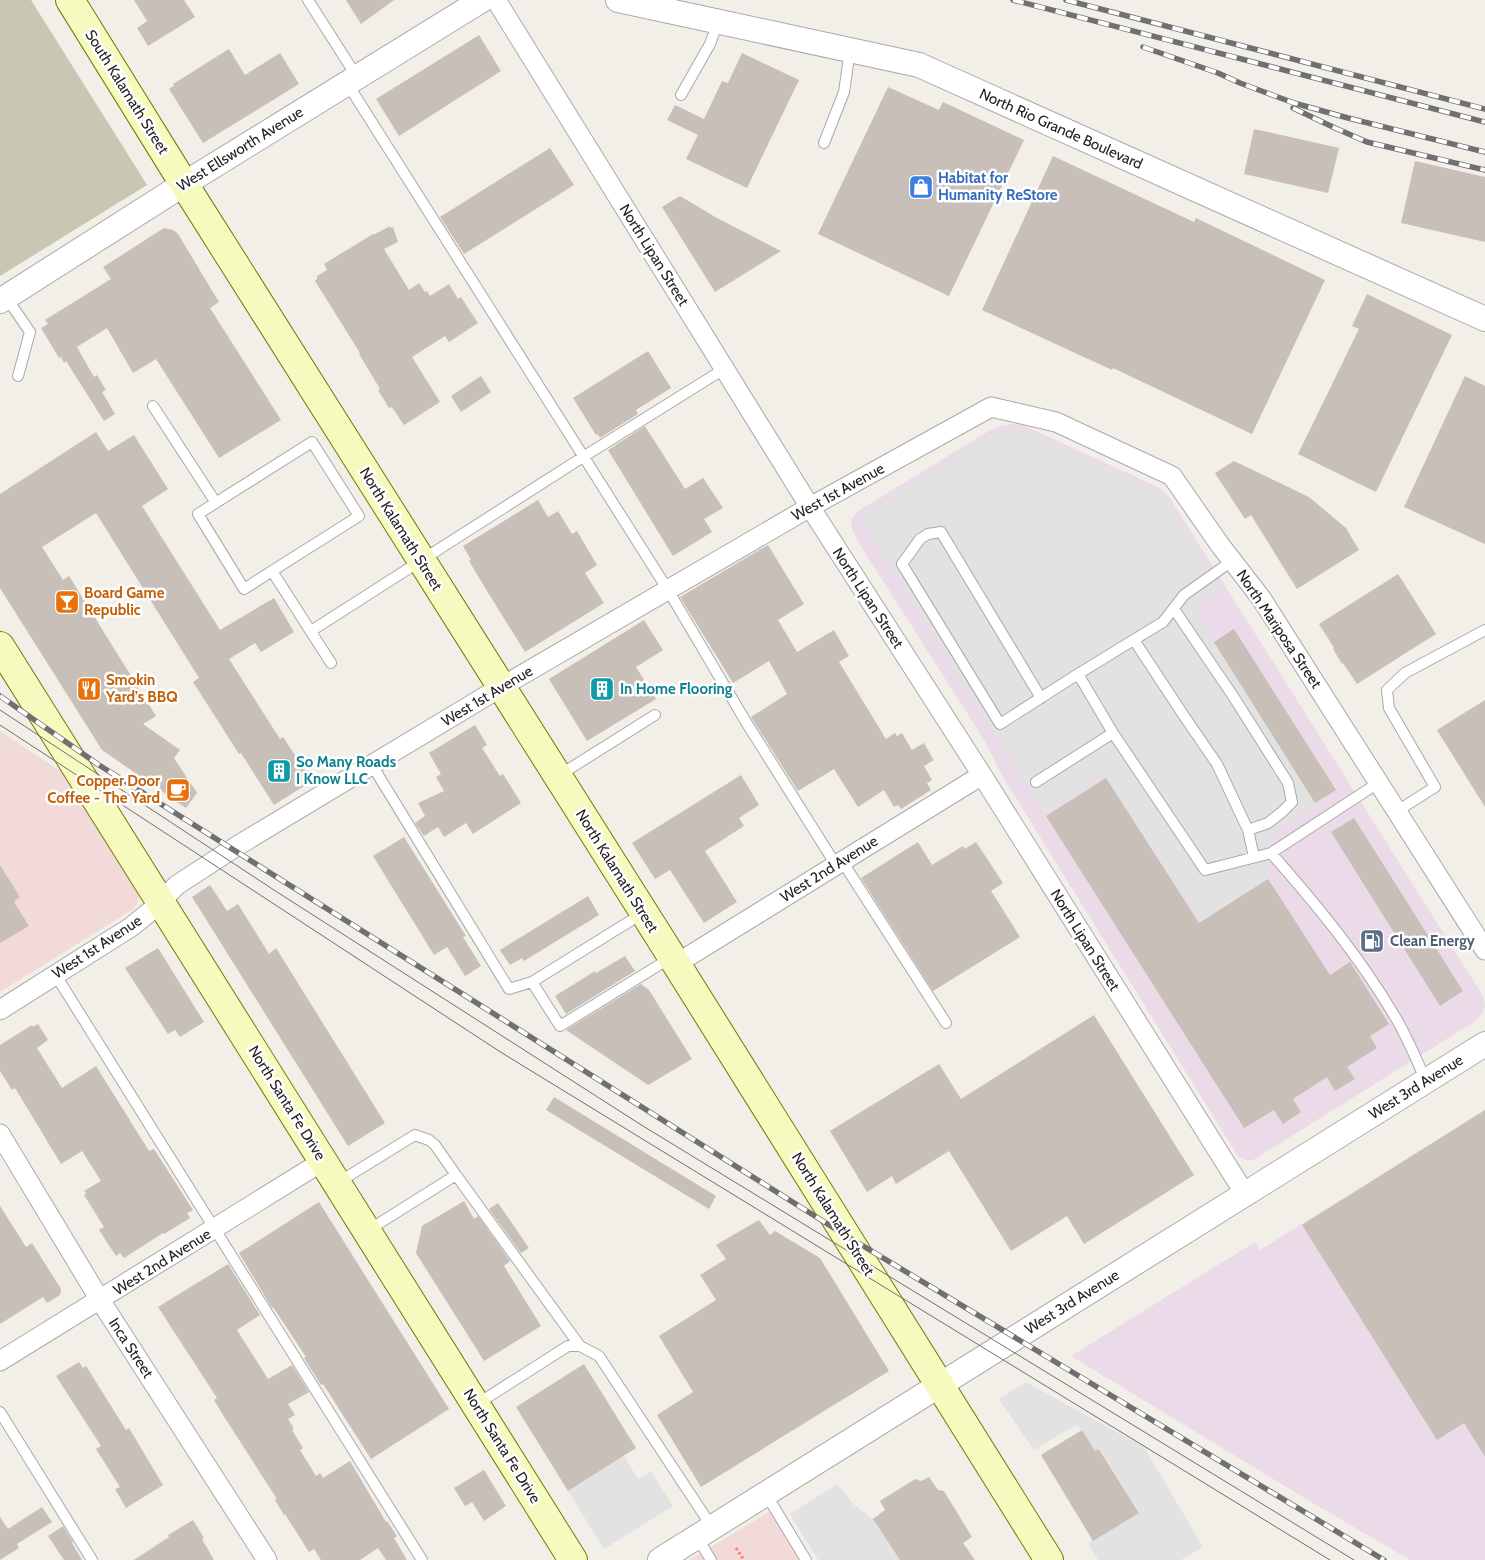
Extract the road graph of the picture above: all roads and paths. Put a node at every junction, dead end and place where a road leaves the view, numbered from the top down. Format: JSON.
{"nodes":[{"id":1,"x":70,"y":0,"type":"edge"},
{"id":2,"x":308,"y":0,"type":"edge"},
{"id":3,"x":482,"y":0,"type":"edge"},
{"id":4,"x":496,"y":0,"type":"edge"},
{"id":5,"x":618,"y":0,"type":"edge"},
{"id":6,"x":718,"y":22,"type":"junction"},
{"id":7,"x":850,"y":50,"type":"junction"},
{"id":8,"x":352,"y":80,"type":"junction"},
{"id":9,"x":681,"y":95,"type":"dead end"},
{"id":10,"x":824,"y":143,"type":"dead end"},
{"id":11,"x":184,"y":184,"type":"junction"},
{"id":12,"x":3,"y":299,"type":"edge"},
{"id":13,"x":1485,"y":320,"type":"edge"},
{"id":14,"x":724,"y":369,"type":"junction"},
{"id":15,"x":18,"y":376,"type":"dead end"},
{"id":16,"x":153,"y":406,"type":"dead end"},
{"id":17,"x":991,"y":407,"type":"joint"},
{"id":18,"x":583,"y":456,"type":"junction"},
{"id":19,"x":216,"y":503,"type":"junction"},
{"id":20,"x":810,"y":508,"type":"junction"},
{"id":21,"x":421,"y":560,"type":"junction"},
{"id":22,"x":1232,"y":561,"type":"junction"},
{"id":23,"x":272,"y":571,"type":"junction"},
{"id":24,"x":668,"y":590,"type":"junction"},
{"id":25,"x":1174,"y":609,"type":"junction"},
{"id":26,"x":1485,"y":630,"type":"edge"},
{"id":27,"x":311,"y":631,"type":"junction"},
{"id":28,"x":1134,"y":640,"type":"junction"},
{"id":29,"x":0,"y":646,"type":"edge"},
{"id":30,"x":331,"y":663,"type":"dead end"},
{"id":31,"x":1078,"y":674,"type":"junction"},
{"id":32,"x":501,"y":688,"type":"junction"},
{"id":33,"x":1041,"y":698,"type":"junction"},
{"id":34,"x":654,"y":715,"type":"dead end"},
{"id":35,"x":1113,"y":733,"type":"junction"},
{"id":36,"x":372,"y":764,"type":"junction"},
{"id":37,"x":982,"y":775,"type":"junction"},
{"id":38,"x":557,"y":776,"type":"junction"},
{"id":39,"x":1036,"y":782,"type":"dead end"},
{"id":40,"x":1378,"y":783,"type":"junction"},
{"id":41,"x":1397,"y":811,"type":"junction"},
{"id":42,"x":1248,"y":830,"type":"junction"},
{"id":43,"x":1271,"y":853,"type":"junction"},
{"id":44,"x":1254,"y":857,"type":"junction"},
{"id":45,"x":839,"y":863,"type":"junction"},
{"id":46,"x":160,"y":902,"type":"junction"},
{"id":47,"x":644,"y":912,"type":"junction"},
{"id":48,"x":1485,"y":950,"type":"edge"},
{"id":49,"x":674,"y":960,"type":"junction"},
{"id":50,"x":55,"y":974,"type":"junction"},
{"id":51,"x":532,"y":982,"type":"junction"},
{"id":52,"x":0,"y":1010,"type":"edge"},
{"id":53,"x":946,"y":1023,"type":"dead end"},
{"id":54,"x":1485,"y":1044,"type":"edge"},
{"id":55,"x":1426,"y":1081,"type":"junction"},
{"id":56,"x":0,"y":1134,"type":"edge"},
{"id":57,"x":330,"y":1172,"type":"junction"},
{"id":58,"x":456,"y":1175,"type":"junction"},
{"id":59,"x":1245,"y":1194,"type":"junction"},
{"id":60,"x":214,"y":1229,"type":"junction"},
{"id":61,"x":367,"y":1231,"type":"junction"},
{"id":62,"x":100,"y":1300,"type":"junction"},
{"id":63,"x":580,"y":1346,"type":"junction"},
{"id":64,"x":0,"y":1361,"type":"edge"},
{"id":65,"x":940,"y":1385,"type":"junction"},
{"id":66,"x":476,"y":1405,"type":"junction"},
{"id":67,"x":0,"y":1412,"type":"edge"},
{"id":68,"x":766,"y":1494,"type":"junction"},
{"id":69,"x":705,"y":1532,"type":"junction"},
{"id":70,"x":736,"y":1548,"type":"dead end"},
{"id":71,"x":92,"y":1560,"type":"edge"},
{"id":72,"x":267,"y":1560,"type":"edge"},
{"id":73,"x":422,"y":1560,"type":"edge"},
{"id":74,"x":574,"y":1560,"type":"edge"},
{"id":75,"x":660,"y":1560,"type":"edge"},
{"id":76,"x":711,"y":1560,"type":"edge"},
{"id":77,"x":744,"y":1560,"type":"edge"},
{"id":78,"x":806,"y":1560,"type":"edge"},
{"id":79,"x":1049,"y":1560,"type":"edge"}],
"edges":[{"from":1,"to":11,"type":"main road","name":"South Kalamath Street"},
{"from":2,"to":8,"type":"lane"},
{"from":3,"to":8,"type":"street","name":"West Ellsworth Avenue"},
{"from":4,"to":14,"type":"street","name":"North Lipan Street"},
{"from":5,"to":6,"type":"street","name":"North Rio Grande Boulevard"},
{"from":6,"to":7,"type":"street","name":"North Rio Grande Boulevard"},
{"from":6,"to":9,"type":"lane"},
{"from":7,"to":10,"type":"lane"},
{"from":7,"to":13,"type":"street","name":"North Rio Grande Boulevard"},
{"from":8,"to":11,"type":"street","name":"West Ellsworth Avenue"},
{"from":8,"to":18,"type":"lane"},
{"from":11,"to":12,"type":"street","name":"West Ellsworth Avenue"},
{"from":11,"to":21,"type":"main road","name":"North Kalamath Street"},
{"from":12,"to":15,"type":"lane"},
{"from":14,"to":18,"type":"lane"},
{"from":14,"to":20,"type":"street","name":"North Lipan Street"},
{"from":16,"to":19,"type":"lane"},
{"from":17,"to":20,"type":"street","name":"West 1st Avenue"},
{"from":17,"to":22,"type":"street","name":"North Mariposa Street"},
{"from":18,"to":21,"type":"lane"},
{"from":18,"to":24,"type":"lane"},
{"from":19,"to":23,"type":"lane"},
{"from":19,"to":23,"type":"lane"},
{"from":20,"to":24,"type":"street","name":"West 1st Avenue"},
{"from":20,"to":37,"type":"street","name":"North Lipan Street"},
{"from":21,"to":27,"type":"lane"},
{"from":21,"to":32,"type":"main road","name":"North Kalamath Street"},
{"from":22,"to":25,"type":"lane"},
{"from":22,"to":40,"type":"street","name":"North Mariposa Street"},
{"from":23,"to":27,"type":"lane"},
{"from":24,"to":32,"type":"street","name":"West 1st Avenue"},
{"from":24,"to":45,"type":"lane"},
{"from":25,"to":28,"type":"lane"},
{"from":25,"to":42,"type":"lane"},
{"from":26,"to":41,"type":"lane"},
{"from":27,"to":30,"type":"lane"},
{"from":28,"to":31,"type":"lane"},
{"from":28,"to":42,"type":"lane"},
{"from":29,"to":46,"type":"main road","name":"North Santa Fe Drive"},
{"from":31,"to":33,"type":"lane"},
{"from":31,"to":35,"type":"lane"},
{"from":32,"to":36,"type":"street","name":"West 1st Avenue"},
{"from":32,"to":38,"type":"main road","name":"North Kalamath Street"},
{"from":33,"to":33,"type":"lane"},
{"from":34,"to":38,"type":"lane"},
{"from":35,"to":39,"type":"lane"},
{"from":35,"to":44,"type":"lane"},
{"from":36,"to":46,"type":"street","name":"West 1st Avenue"},
{"from":36,"to":51,"type":"lane"},
{"from":37,"to":45,"type":"street","name":"West 2nd Avenue"},
{"from":37,"to":59,"type":"street","name":"North Lipan Street"},
{"from":38,"to":47,"type":"main road","name":"North Kalamath Street"},
{"from":40,"to":41,"type":"street","name":"North Mariposa Street"},
{"from":40,"to":43,"type":"lane"},
{"from":41,"to":48,"type":"street","name":"North Mariposa Street"},
{"from":42,"to":44,"type":"lane"},
{"from":43,"to":44,"type":"lane"},
{"from":43,"to":55,"type":"lane"},
{"from":45,"to":49,"type":"street","name":"West 2nd Avenue"},
{"from":45,"to":53,"type":"lane"},
{"from":46,"to":50,"type":"street","name":"West 1st Avenue"},
{"from":46,"to":57,"type":"main road","name":"North Santa Fe Drive"},
{"from":47,"to":49,"type":"main road","name":"North Kalamath Street"},
{"from":47,"to":51,"type":"lane"},
{"from":49,"to":51,"type":"lane"},
{"from":49,"to":65,"type":"main road","name":"North Kalamath Street"},
{"from":50,"to":52,"type":"street","name":"West 1st Avenue"},
{"from":50,"to":60,"type":"lane"},
{"from":54,"to":55,"type":"street","name":"West 3rd Avenue"},
{"from":55,"to":59,"type":"street","name":"West 3rd Avenue"},
{"from":56,"to":62,"type":"street","name":"Inca Street"},
{"from":57,"to":58,"type":"lane"},
{"from":57,"to":60,"type":"street","name":"West 2nd Avenue"},
{"from":57,"to":61,"type":"main road","name":"North Santa Fe Drive"},
{"from":58,"to":61,"type":"lane"},
{"from":58,"to":63,"type":"lane"},
{"from":59,"to":65,"type":"street","name":"West 3rd Avenue"},
{"from":60,"to":62,"type":"street","name":"West 2nd Avenue"},
{"from":60,"to":73,"type":"lane"},
{"from":61,"to":66,"type":"main road","name":"North Santa Fe Drive"},
{"from":62,"to":64,"type":"street","name":"West 2nd Avenue"},
{"from":62,"to":72,"type":"street","name":"Inca Street"},
{"from":63,"to":66,"type":"lane"},
{"from":63,"to":69,"type":"lane"},
{"from":65,"to":68,"type":"street","name":"West 3rd Avenue"},
{"from":65,"to":79,"type":"main road","name":"North Kalamath Street"},
{"from":66,"to":74,"type":"main road","name":"North Santa Fe Drive"},
{"from":67,"to":71,"type":"lane"},
{"from":68,"to":69,"type":"street","name":"West 3rd Avenue"},
{"from":68,"to":78,"type":"lane"},
{"from":69,"to":75,"type":"street","name":"West 3rd Avenue"},
{"from":69,"to":76,"type":"lane"},
{"from":70,"to":77,"type":"path"}]}
